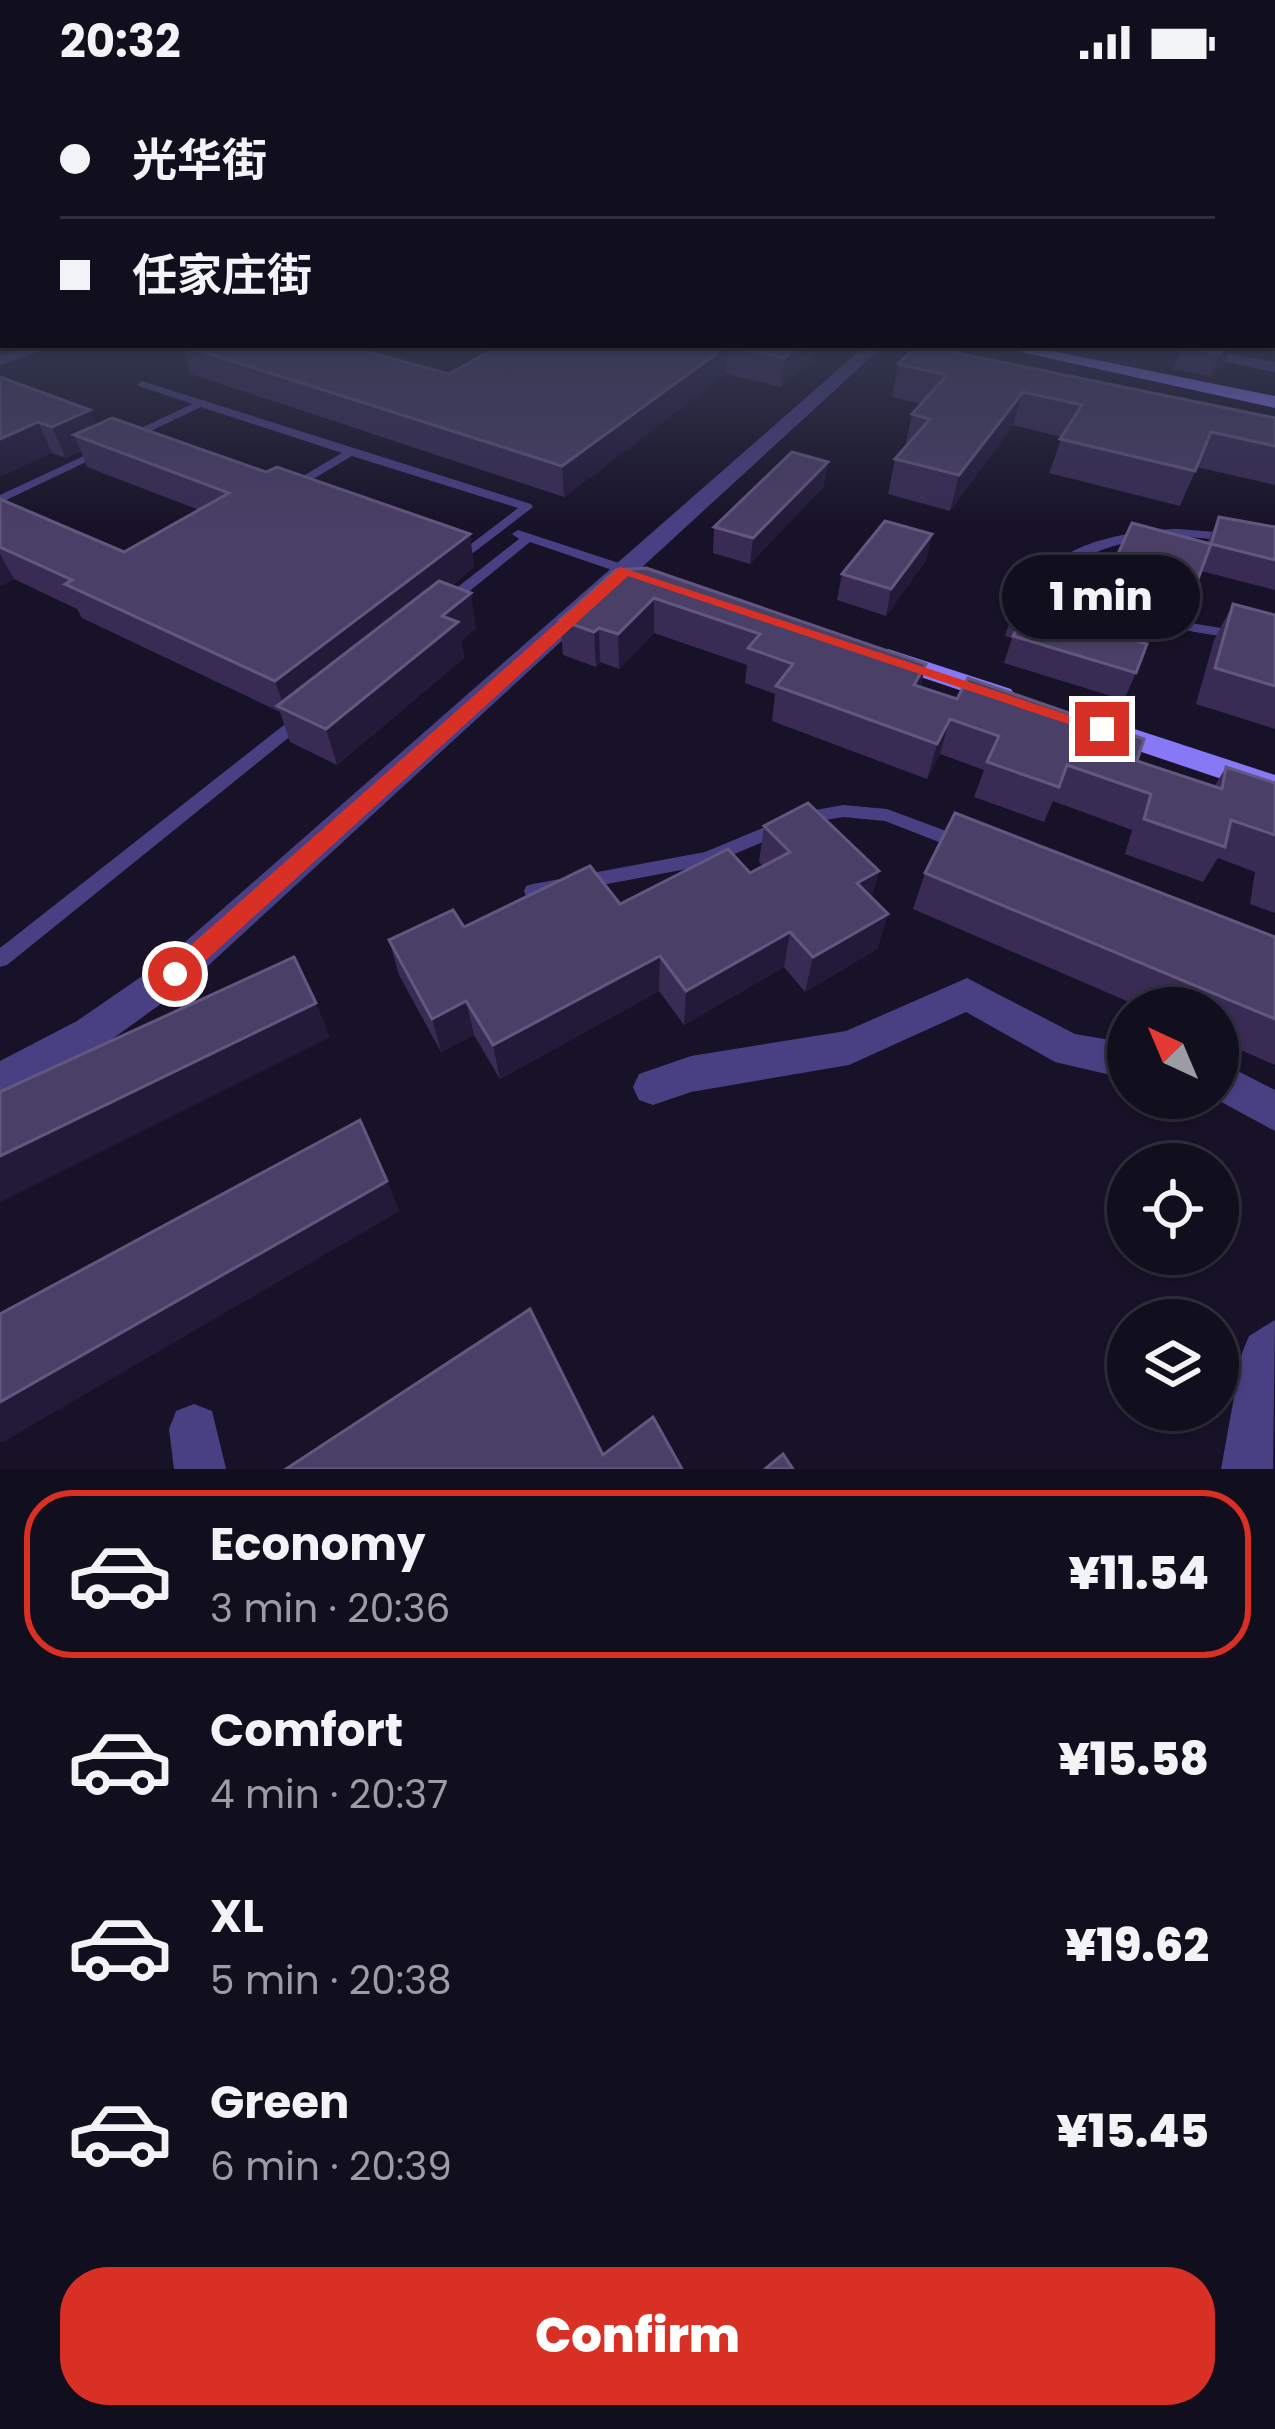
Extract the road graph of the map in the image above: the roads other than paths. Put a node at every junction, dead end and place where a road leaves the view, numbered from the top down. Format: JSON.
{"nodes":[{"id":1,"x":181,"y":397,"type":"edge"},
{"id":2,"x":828,"y":397,"type":"edge"},
{"id":3,"x":1175,"y":397,"type":"edge"},
{"id":4,"x":201,"y":403,"type":"junction"},
{"id":5,"x":1275,"y":421,"type":"edge"},
{"id":6,"x":114,"y":428,"type":"edge"},
{"id":7,"x":134,"y":435,"type":"junction"},
{"id":8,"x":157,"y":442,"type":"edge"},
{"id":9,"x":351,"y":452,"type":"junction"},
{"id":10,"x":269,"y":480,"type":"edge"},
{"id":11,"x":292,"y":488,"type":"junction"},
{"id":12,"x":314,"y":495,"type":"edge"},
{"id":13,"x":0,"y":499,"type":"edge"},
{"id":14,"x":500,"y":528,"type":"junction"},
{"id":15,"x":428,"y":534,"type":"edge"},
{"id":16,"x":529,"y":538,"type":"junction"},
{"id":17,"x":1275,"y":547,"type":"edge"},
{"id":18,"x":637,"y":574,"type":"junction"},
{"id":19,"x":437,"y":610,"type":"edge"},
{"id":20,"x":1275,"y":642,"type":"edge"},
{"id":21,"x":872,"y":652,"type":"edge"},
{"id":22,"x":1029,"y":704,"type":"edge"},
{"id":23,"x":310,"y":712,"type":"edge"},
{"id":24,"x":1073,"y":719,"type":"edge"},
{"id":25,"x":1275,"y":786,"type":"edge"},
{"id":26,"x":973,"y":849,"type":"edge"},
{"id":27,"x":533,"y":891,"type":"edge"},
{"id":28,"x":0,"y":959,"type":"edge"},
{"id":29,"x":1107,"y":1057,"type":"edge"},
{"id":30,"x":0,"y":1080,"type":"edge"},
{"id":31,"x":653,"y":1087,"type":"dead end"},
{"id":32,"x":1239,"y":1091,"type":"edge"},
{"id":33,"x":1275,"y":1112,"type":"edge"},
{"id":34,"x":1275,"y":1344,"type":"edge"},
{"id":35,"x":1247,"y":1469,"type":"edge"}],
"edges":[{"from":1,"to":4,"type":"lane"},
{"from":2,"to":18,"type":"street"},
{"from":3,"to":5,"type":"main road"},
{"from":4,"to":7,"type":"lane"},
{"from":4,"to":9,"type":"lane"},
{"from":6,"to":7,"type":"lane"},
{"from":7,"to":8,"type":"lane"},
{"from":7,"to":13,"type":"lane"},
{"from":9,"to":11,"type":"lane"},
{"from":9,"to":14,"type":"lane"},
{"from":10,"to":11,"type":"lane"},
{"from":11,"to":12,"type":"lane"},
{"from":14,"to":15,"type":"lane"},
{"from":14,"to":16,"type":"lane"},
{"from":16,"to":18,"type":"lane"},
{"from":16,"to":19,"type":"lane"},
{"from":17,"to":20,"type":"lane"},
{"from":18,"to":30,"type":"street"},
{"from":21,"to":22,"type":"main road"},
{"from":23,"to":28,"type":"lane"},
{"from":24,"to":25,"type":"main road"},
{"from":26,"to":27,"type":"lane"},
{"from":29,"to":31,"type":"street"},
{"from":32,"to":33,"type":"street"},
{"from":34,"to":35,"type":"street"}]}
